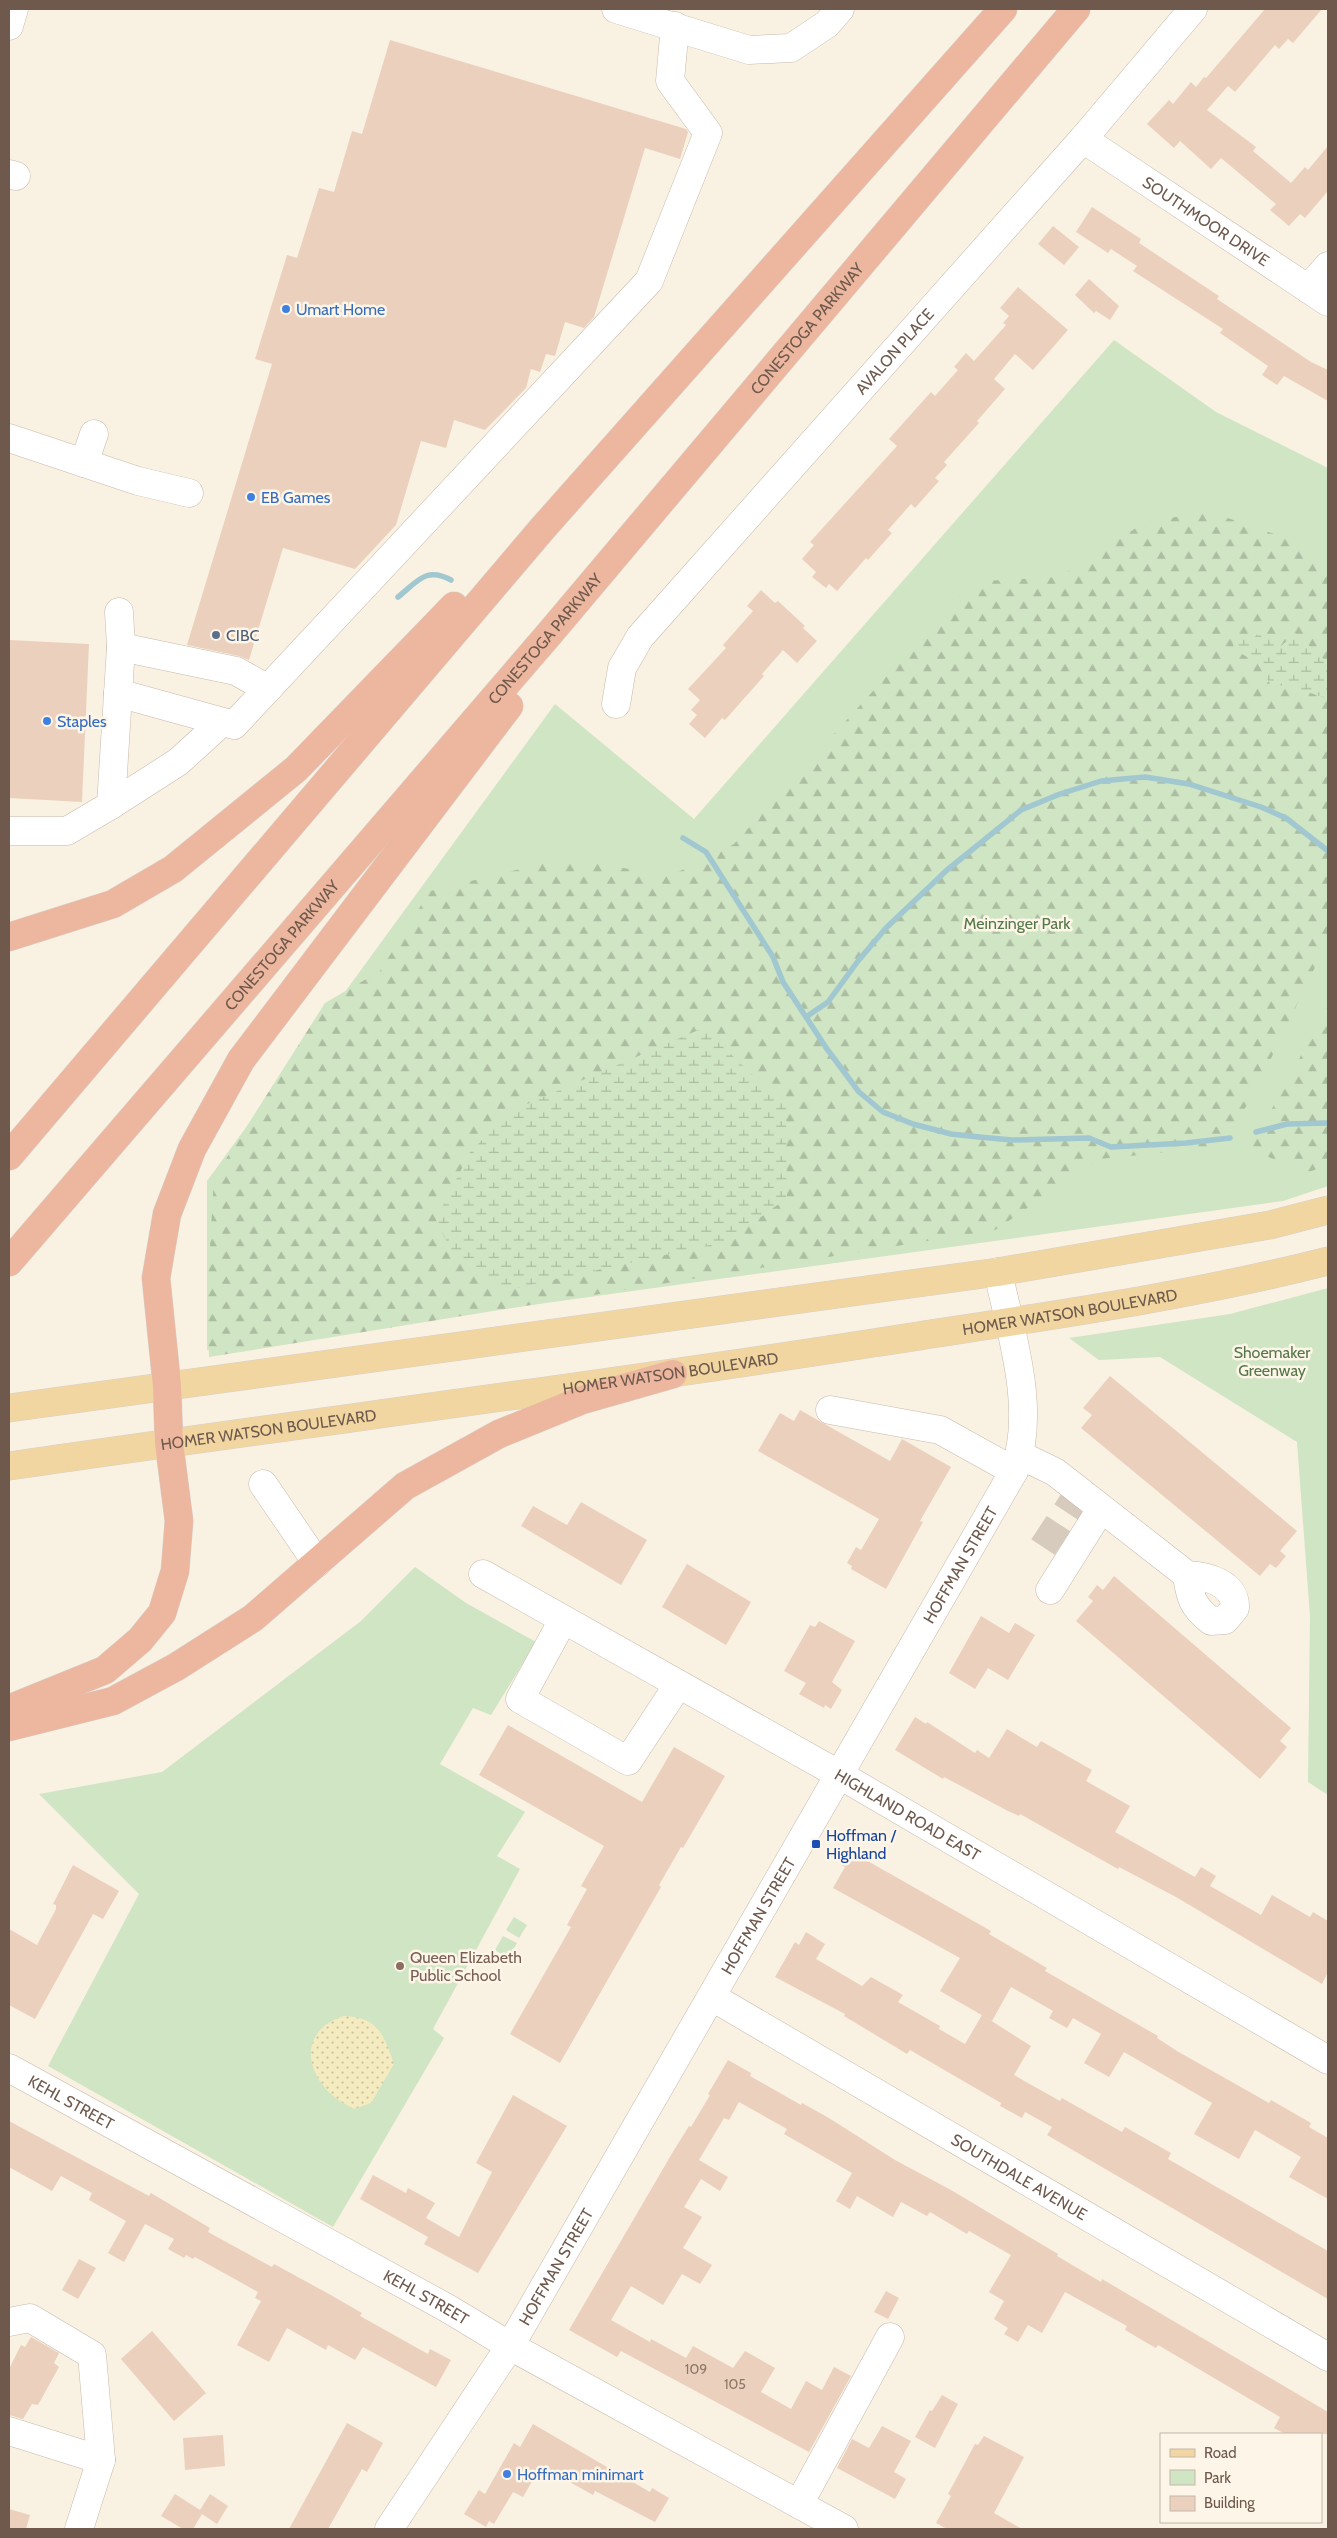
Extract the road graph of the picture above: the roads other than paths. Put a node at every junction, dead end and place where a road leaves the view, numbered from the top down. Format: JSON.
{"nodes":[{"id":1,"x":14,"y":9,"type":"edge"},
{"id":2,"x":616,"y":9,"type":"edge"},
{"id":3,"x":840,"y":9,"type":"edge"},
{"id":4,"x":1003,"y":9,"type":"edge"},
{"id":5,"x":1076,"y":9,"type":"edge"},
{"id":6,"x":1193,"y":9,"type":"edge"},
{"id":7,"x":9,"y":26,"type":"edge"},
{"id":8,"x":675,"y":26,"type":"junction"},
{"id":9,"x":1082,"y":138,"type":"junction"},
{"id":10,"x":1328,"y":266,"type":"edge"},
{"id":11,"x":1318,"y":295,"type":"edge"},
{"id":12,"x":94,"y":434,"type":"dead end"},
{"id":13,"x":9,"y":438,"type":"edge"},
{"id":14,"x":84,"y":464,"type":"junction"},
{"id":15,"x":189,"y":494,"type":"dead end"},
{"id":16,"x":542,"y":529,"type":"junction"},
{"id":17,"x":119,"y":612,"type":"dead end"},
{"id":18,"x":550,"y":633,"type":"junction"},
{"id":19,"x":121,"y":647,"type":"junction"},
{"id":20,"x":268,"y":689,"type":"junction"},
{"id":21,"x":118,"y":693,"type":"junction"},
{"id":22,"x":616,"y":704,"type":"dead end"},
{"id":23,"x":222,"y":722,"type":"junction"},
{"id":24,"x":110,"y":805,"type":"junction"},
{"id":25,"x":9,"y":831,"type":"edge"},
{"id":26,"x":9,"y":937,"type":"edge"},
{"id":27,"x":9,"y":1156,"type":"edge"},
{"id":28,"x":1328,"y":1210,"type":"edge"},
{"id":29,"x":1328,"y":1261,"type":"edge"},
{"id":30,"x":9,"y":1262,"type":"edge"},
{"id":31,"x":998,"y":1272,"type":"junction"},
{"id":32,"x":1009,"y":1322,"type":"junction"},
{"id":33,"x":673,"y":1374,"type":"junction"},
{"id":34,"x":168,"y":1386,"type":"junction"},
{"id":35,"x":9,"y":1408,"type":"edge"},
{"id":36,"x":830,"y":1410,"type":"dead end"},
{"id":37,"x":169,"y":1443,"type":"junction"},
{"id":38,"x":1017,"y":1463,"type":"junction"},
{"id":39,"x":9,"y":1466,"type":"edge"},
{"id":40,"x":263,"y":1484,"type":"dead end"},
{"id":41,"x":1101,"y":1509,"type":"junction"},
{"id":42,"x":317,"y":1563,"type":"junction"},
{"id":43,"x":483,"y":1574,"type":"dead end"},
{"id":44,"x":1186,"y":1575,"type":"dead end"},
{"id":45,"x":1050,"y":1590,"type":"dead end"},
{"id":46,"x":563,"y":1620,"type":"junction"},
{"id":47,"x":678,"y":1685,"type":"junction"},
{"id":48,"x":9,"y":1709,"type":"edge"},
{"id":49,"x":9,"y":1727,"type":"edge"},
{"id":50,"x":840,"y":1776,"type":"junction"},
{"id":51,"x":712,"y":1996,"type":"junction"},
{"id":52,"x":1328,"y":2060,"type":"edge"},
{"id":53,"x":9,"y":2068,"type":"edge"},
{"id":54,"x":9,"y":2322,"type":"edge"},
{"id":55,"x":890,"y":2337,"type":"dead end"},
{"id":56,"x":510,"y":2346,"type":"junction"},
{"id":57,"x":1328,"y":2357,"type":"edge"},
{"id":58,"x":9,"y":2431,"type":"edge"},
{"id":59,"x":101,"y":2460,"type":"junction"},
{"id":60,"x":799,"y":2504,"type":"junction"},
{"id":61,"x":79,"y":2529,"type":"edge"},
{"id":62,"x":389,"y":2529,"type":"edge"},
{"id":63,"x":844,"y":2529,"type":"edge"}],
"edges":[{"from":1,"to":7,"type":"street"},
{"from":2,"to":8,"type":"street"},
{"from":3,"to":8,"type":"street"},
{"from":4,"to":16,"type":"highway"},
{"from":5,"to":18,"type":"highway","name":"CONESTOGA PARKWAY"},
{"from":6,"to":9,"type":"street","name":"AVALON PLACE"},
{"from":8,"to":20,"type":"street"},
{"from":9,"to":11,"type":"street","name":"SOUTHMOOR DRIVE"},
{"from":9,"to":22,"type":"street","name":"AVALON PLACE"},
{"from":10,"to":11,"type":"street"},
{"from":12,"to":14,"type":"street"},
{"from":13,"to":14,"type":"street"},
{"from":14,"to":15,"type":"street"},
{"from":16,"to":26,"type":"highway"},
{"from":16,"to":27,"type":"highway"},
{"from":17,"to":19,"type":"street"},
{"from":18,"to":30,"type":"highway","name":"CONESTOGA PARKWAY"},
{"from":18,"to":34,"type":"highway"},
{"from":19,"to":20,"type":"street"},
{"from":19,"to":21,"type":"street"},
{"from":20,"to":23,"type":"street"},
{"from":21,"to":23,"type":"street"},
{"from":21,"to":24,"type":"street"},
{"from":23,"to":24,"type":"street"},
{"from":24,"to":25,"type":"street"},
{"from":28,"to":31,"type":"main road"},
{"from":29,"to":32,"type":"main road","name":"HOMER WATSON BOULEVARD"},
{"from":31,"to":32,"type":"street","name":"HOFFMAN STREET"},
{"from":31,"to":34,"type":"main road"},
{"from":32,"to":33,"type":"main road","name":"HOMER WATSON BOULEVARD"},
{"from":32,"to":38,"type":"street","name":"HOFFMAN STREET"},
{"from":33,"to":37,"type":"main road","name":"HOMER WATSON BOULEVARD"},
{"from":33,"to":42,"type":"highway"},
{"from":34,"to":35,"type":"main road"},
{"from":34,"to":37,"type":"highway"},
{"from":36,"to":38,"type":"street"},
{"from":37,"to":39,"type":"main road","name":"HOMER WATSON BOULEVARD"},
{"from":37,"to":48,"type":"highway"},
{"from":38,"to":41,"type":"street"},
{"from":38,"to":50,"type":"street","name":"HOFFMAN STREET"},
{"from":40,"to":42,"type":"street"},
{"from":41,"to":44,"type":"street"},
{"from":41,"to":45,"type":"street"},
{"from":42,"to":49,"type":"highway"},
{"from":43,"to":46,"type":"street","name":"HIGHLAND ROAD EAST"},
{"from":46,"to":47,"type":"street","name":"HIGHLAND ROAD EAST"},
{"from":46,"to":47,"type":"street"},
{"from":47,"to":50,"type":"street","name":"HIGHLAND ROAD EAST"},
{"from":50,"to":51,"type":"street","name":"HOFFMAN STREET"},
{"from":50,"to":52,"type":"street","name":"HIGHLAND ROAD EAST"},
{"from":51,"to":56,"type":"street","name":"HOFFMAN STREET"},
{"from":51,"to":57,"type":"street","name":"SOUTHDALE AVENUE"},
{"from":53,"to":56,"type":"street","name":"KEHL STREET"},
{"from":54,"to":59,"type":"street"},
{"from":55,"to":60,"type":"street"},
{"from":56,"to":60,"type":"street","name":"KEHL STREET"},
{"from":56,"to":62,"type":"street","name":"HOFFMAN STREET"},
{"from":58,"to":59,"type":"street"},
{"from":59,"to":61,"type":"street"},
{"from":60,"to":63,"type":"street","name":"KEHL STREET"}]}
